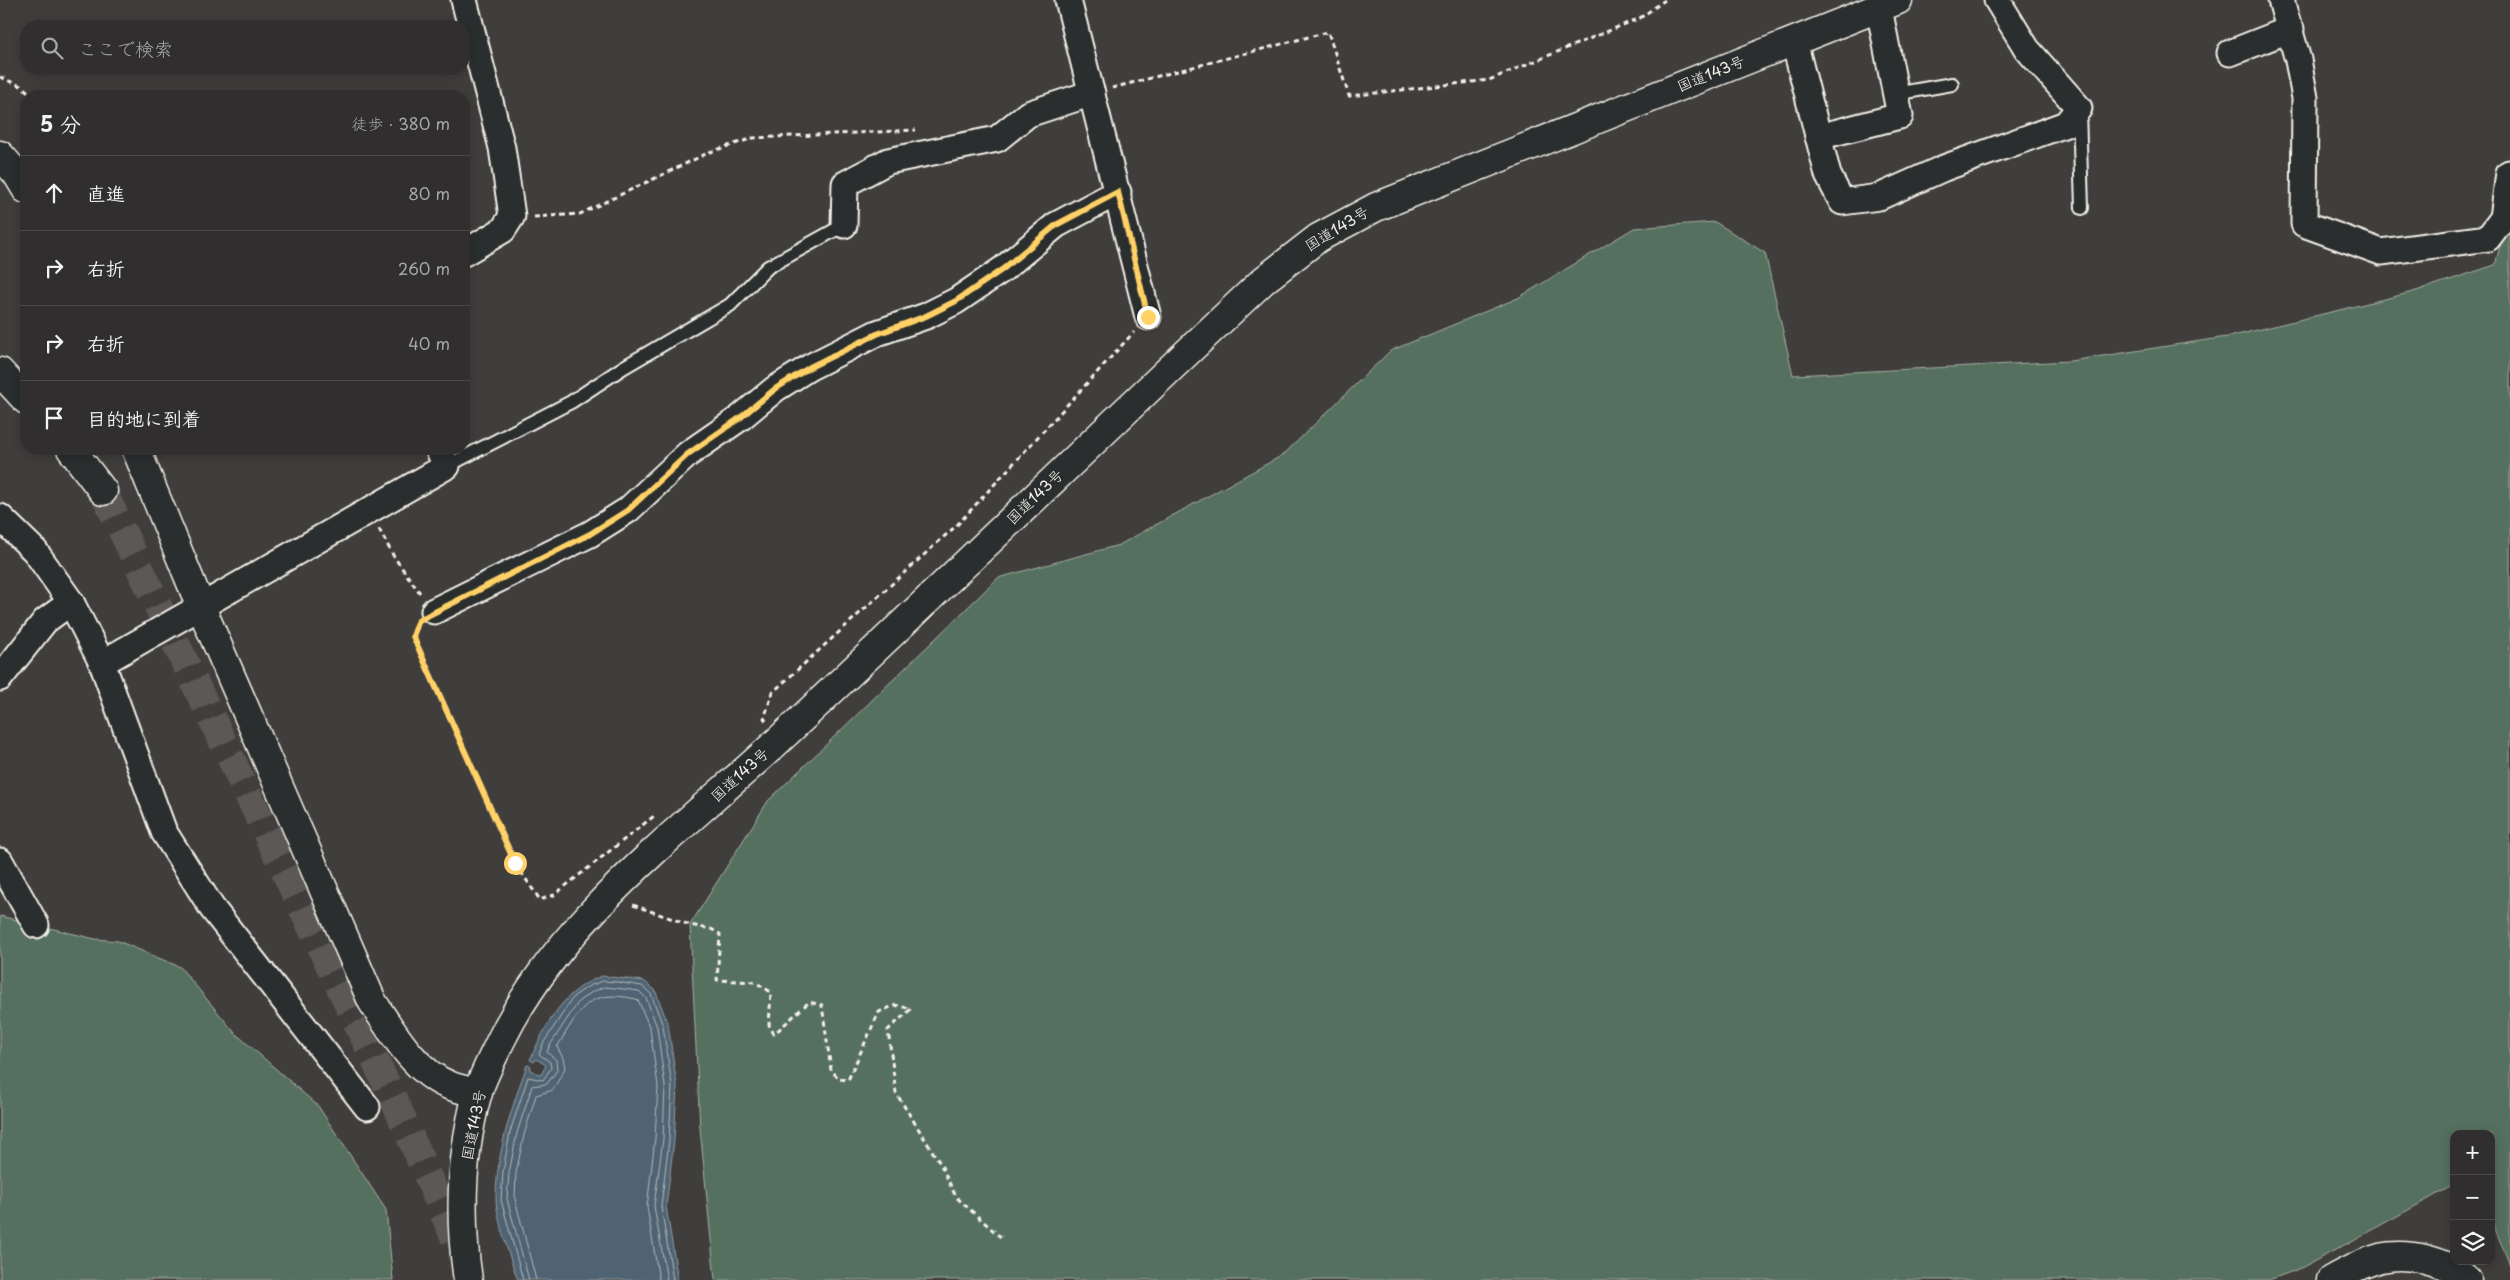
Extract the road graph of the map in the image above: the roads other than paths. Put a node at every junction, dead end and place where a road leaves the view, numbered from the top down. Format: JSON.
{"nodes":[{"id":1,"x":464,"y":0,"type":"edge"},
{"id":2,"x":1068,"y":0,"type":"edge"},
{"id":3,"x":1996,"y":0,"type":"edge"},
{"id":4,"x":2281,"y":0,"type":"edge"},
{"id":5,"x":1888,"y":4,"type":"edge"},
{"id":6,"x":469,"y":20,"type":"edge"},
{"id":7,"x":470,"y":23,"type":"edge"},
{"id":8,"x":2290,"y":29,"type":"junction"},
{"id":9,"x":1794,"y":41,"type":"junction"},
{"id":10,"x":2230,"y":53,"type":"dead end"},
{"id":11,"x":1952,"y":84,"type":"dead end"},
{"id":12,"x":1092,"y":93,"type":"junction"},
{"id":13,"x":1896,"y":94,"type":"junction"},
{"id":14,"x":2079,"y":108,"type":"junction"},
{"id":15,"x":1818,"y":137,"type":"junction"},
{"id":16,"x":0,"y":156,"type":"edge"},
{"id":17,"x":2509,"y":173,"type":"dead end"},
{"id":18,"x":20,"y":179,"type":"edge"},
{"id":19,"x":1118,"y":192,"type":"junction"},
{"id":20,"x":2082,"y":208,"type":"dead end"},
{"id":21,"x":844,"y":224,"type":"joint"},
{"id":22,"x":470,"y":249,"type":"edge"},
{"id":23,"x":1148,"y":317,"type":"road end"},
{"id":24,"x":0,"y":372,"type":"edge"},
{"id":25,"x":20,"y":394,"type":"edge"},
{"id":26,"x":470,"y":445,"type":"edge"},
{"id":27,"x":76,"y":455,"type":"edge"},
{"id":28,"x":138,"y":455,"type":"edge"},
{"id":29,"x":443,"y":457,"type":"edge"},
{"id":30,"x":103,"y":491,"type":"tunnel mouth"},
{"id":31,"x":0,"y":517,"type":"edge"},
{"id":32,"x":71,"y":602,"type":"junction"},
{"id":33,"x":201,"y":607,"type":"junction"},
{"id":34,"x":434,"y":611,"type":"road end"},
{"id":35,"x":102,"y":663,"type":"junction"},
{"id":36,"x":0,"y":678,"type":"edge"},
{"id":37,"x":0,"y":860,"type":"edge"},
{"id":38,"x":36,"y":925,"type":"dead end"},
{"id":39,"x":478,"y":1093,"type":"junction"},
{"id":40,"x":367,"y":1107,"type":"dead end"},
{"id":41,"x":468,"y":1280,"type":"edge"},
{"id":42,"x":2331,"y":1280,"type":"edge"},
{"id":43,"x":2467,"y":1280,"type":"edge"}],
"edges":[{"from":1,"to":6,"type":"street"},
{"from":2,"to":12,"type":"street"},
{"from":3,"to":14,"type":"street"},
{"from":4,"to":8,"type":"street"},
{"from":5,"to":9,"type":"main road","name":"国道143号"},
{"from":5,"to":13,"type":"street"},
{"from":7,"to":22,"type":"street"},
{"from":8,"to":10,"type":"street"},
{"from":8,"to":17,"type":"street"},
{"from":9,"to":15,"type":"street"},
{"from":9,"to":39,"type":"main road","name":"国道143号"},
{"from":11,"to":13,"type":"lane"},
{"from":12,"to":19,"type":"street"},
{"from":12,"to":21,"type":"street"},
{"from":13,"to":15,"type":"street"},
{"from":14,"to":15,"type":"street"},
{"from":14,"to":20,"type":"lane"},
{"from":16,"to":18,"type":"main road"},
{"from":19,"to":23,"type":"street"},
{"from":19,"to":34,"type":"street"},
{"from":21,"to":26,"type":"lane"},
{"from":24,"to":25,"type":"main road"},
{"from":27,"to":30,"type":"main road"},
{"from":28,"to":33,"type":"main road"},
{"from":29,"to":33,"type":"street"},
{"from":31,"to":32,"type":"street"},
{"from":32,"to":35,"type":"street"},
{"from":32,"to":36,"type":"street"},
{"from":33,"to":35,"type":"street"},
{"from":33,"to":39,"type":"main road"},
{"from":35,"to":40,"type":"street"},
{"from":37,"to":38,"type":"street"},
{"from":39,"to":41,"type":"main road","name":"国道143号"},
{"from":42,"to":43,"type":"main road"}]}
